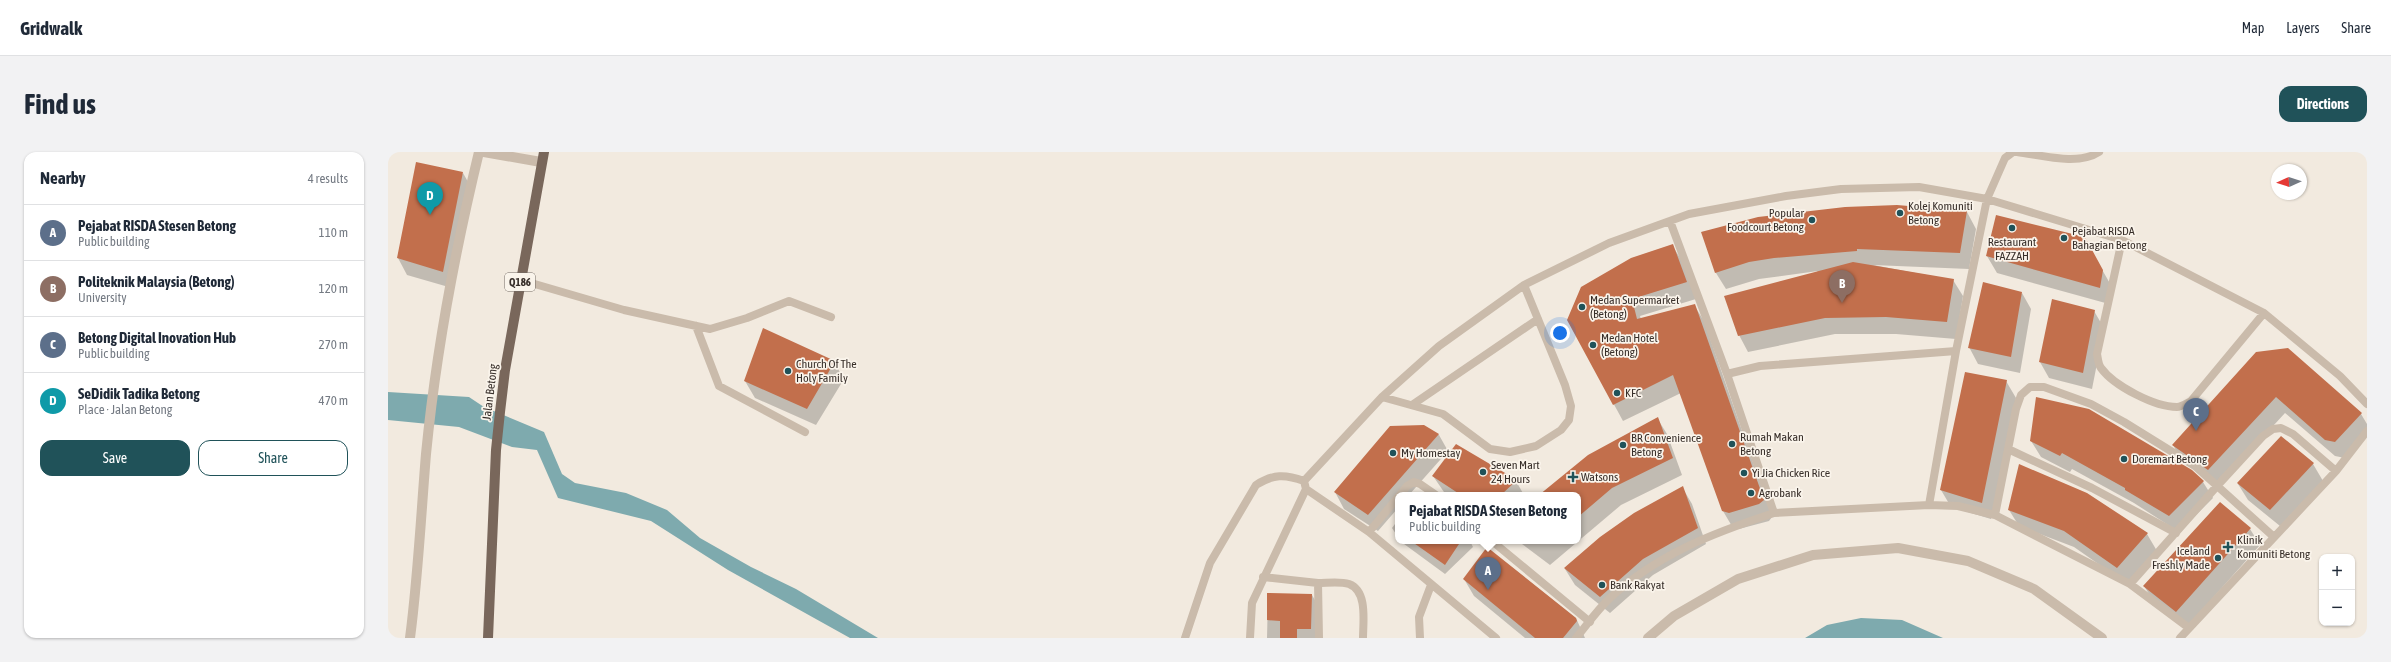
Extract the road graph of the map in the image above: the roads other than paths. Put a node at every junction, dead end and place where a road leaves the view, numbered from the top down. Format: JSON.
{"nodes":[{"id":1,"x":479,"y":152,"type":"edge"},
{"id":2,"x":484,"y":152,"type":"edge"},
{"id":3,"x":2013,"y":152,"type":"edge"},
{"id":4,"x":2017,"y":152,"type":"edge"},
{"id":5,"x":2100,"y":152,"type":"edge"},
{"id":6,"x":542,"y":157,"type":"edge"},
{"id":7,"x":1987,"y":199,"type":"junction"},
{"id":8,"x":1670,"y":221,"type":"junction"},
{"id":9,"x":2122,"y":240,"type":"junction"},
{"id":10,"x":521,"y":280,"type":"junction"},
{"id":11,"x":1524,"y":286,"type":"junction"},
{"id":12,"x":2264,"y":313,"type":"junction"},
{"id":13,"x":831,"y":318,"type":"dead end"},
{"id":14,"x":1538,"y":319,"type":"junction"},
{"id":15,"x":696,"y":326,"type":"junction"},
{"id":16,"x":1956,"y":351,"type":"junction"},
{"id":17,"x":1727,"y":374,"type":"junction"},
{"id":18,"x":1382,"y":397,"type":"junction"},
{"id":19,"x":2367,"y":404,"type":"edge"},
{"id":20,"x":1412,"y":405,"type":"junction"},
{"id":21,"x":2367,"y":431,"type":"edge"},
{"id":22,"x":805,"y":432,"type":"dead end"},
{"id":23,"x":2008,"y":450,"type":"junction"},
{"id":24,"x":2336,"y":471,"type":"junction"},
{"id":25,"x":1305,"y":485,"type":"junction"},
{"id":26,"x":2217,"y":486,"type":"junction"},
{"id":27,"x":1402,"y":492,"type":"edge"},
{"id":28,"x":1432,"y":492,"type":"edge"},
{"id":29,"x":1395,"y":501,"type":"edge"},
{"id":30,"x":1929,"y":505,"type":"junction"},
{"id":31,"x":1774,"y":513,"type":"junction"},
{"id":32,"x":1995,"y":515,"type":"junction"},
{"id":33,"x":1368,"y":532,"type":"junction"},
{"id":34,"x":2176,"y":532,"type":"junction"},
{"id":35,"x":2274,"y":537,"type":"junction"},
{"id":36,"x":1496,"y":544,"type":"edge"},
{"id":37,"x":1263,"y":577,"type":"junction"},
{"id":38,"x":1318,"y":583,"type":"junction"},
{"id":39,"x":2130,"y":584,"type":"junction"},
{"id":40,"x":1431,"y":585,"type":"junction"},
{"id":41,"x":1590,"y":622,"type":"junction"},
{"id":42,"x":2189,"y":628,"type":"junction"},
{"id":43,"x":410,"y":638,"type":"edge"},
{"id":44,"x":488,"y":638,"type":"edge"},
{"id":45,"x":1185,"y":638,"type":"edge"},
{"id":46,"x":1250,"y":638,"type":"edge"},
{"id":47,"x":1319,"y":638,"type":"edge"},
{"id":48,"x":1363,"y":638,"type":"edge"},
{"id":49,"x":1420,"y":638,"type":"edge"},
{"id":50,"x":1496,"y":638,"type":"edge"},
{"id":51,"x":1576,"y":638,"type":"edge"},
{"id":52,"x":1648,"y":638,"type":"edge"},
{"id":53,"x":2102,"y":638,"type":"edge"},
{"id":54,"x":2180,"y":638,"type":"edge"}],
"edges":[{"from":1,"to":43,"type":"street"},
{"from":2,"to":6,"type":"street"},
{"from":3,"to":7,"type":"lane"},
{"from":4,"to":5,"type":"lane"},
{"from":6,"to":10,"type":"main road","name":"Jalan Betong","number":"Q186"},
{"from":7,"to":8,"type":"lane"},
{"from":7,"to":9,"type":"lane"},
{"from":7,"to":16,"type":"lane"},
{"from":8,"to":11,"type":"lane"},
{"from":8,"to":17,"type":"lane"},
{"from":9,"to":12,"type":"lane"},
{"from":9,"to":12,"type":"lane"},
{"from":10,"to":15,"type":"lane"},
{"from":10,"to":44,"type":"main road","name":"Jalan Betong","number":"Q186"},
{"from":11,"to":14,"type":"lane"},
{"from":11,"to":18,"type":"lane"},
{"from":12,"to":19,"type":"lane"},
{"from":13,"to":15,"type":"lane"},
{"from":14,"to":20,"type":"lane"},
{"from":14,"to":20,"type":"lane"},
{"from":15,"to":22,"type":"lane"},
{"from":16,"to":17,"type":"lane"},
{"from":16,"to":30,"type":"lane"},
{"from":17,"to":31,"type":"lane"},
{"from":18,"to":20,"type":"lane"},
{"from":18,"to":25,"type":"lane"},
{"from":21,"to":24,"type":"lane"},
{"from":23,"to":26,"type":"lane"},
{"from":23,"to":32,"type":"lane"},
{"from":23,"to":34,"type":"lane"},
{"from":24,"to":26,"type":"lane"},
{"from":24,"to":35,"type":"lane"},
{"from":25,"to":33,"type":"lane"},
{"from":25,"to":37,"type":"lane"},
{"from":25,"to":45,"type":"lane"},
{"from":26,"to":34,"type":"lane"},
{"from":26,"to":35,"type":"lane"},
{"from":27,"to":28,"type":"lane"},
{"from":29,"to":33,"type":"lane"},
{"from":30,"to":31,"type":"lane"},
{"from":30,"to":32,"type":"lane"},
{"from":31,"to":41,"type":"lane"},
{"from":32,"to":39,"type":"lane"},
{"from":33,"to":40,"type":"lane"},
{"from":34,"to":39,"type":"lane"},
{"from":35,"to":42,"type":"lane"},
{"from":36,"to":41,"type":"lane"},
{"from":37,"to":38,"type":"lane"},
{"from":37,"to":46,"type":"lane"},
{"from":38,"to":47,"type":"lane"},
{"from":38,"to":48,"type":"lane"},
{"from":39,"to":42,"type":"lane"},
{"from":40,"to":49,"type":"lane"},
{"from":40,"to":50,"type":"lane"},
{"from":41,"to":51,"type":"lane"},
{"from":42,"to":54,"type":"lane"},
{"from":52,"to":53,"type":"street"}]}
